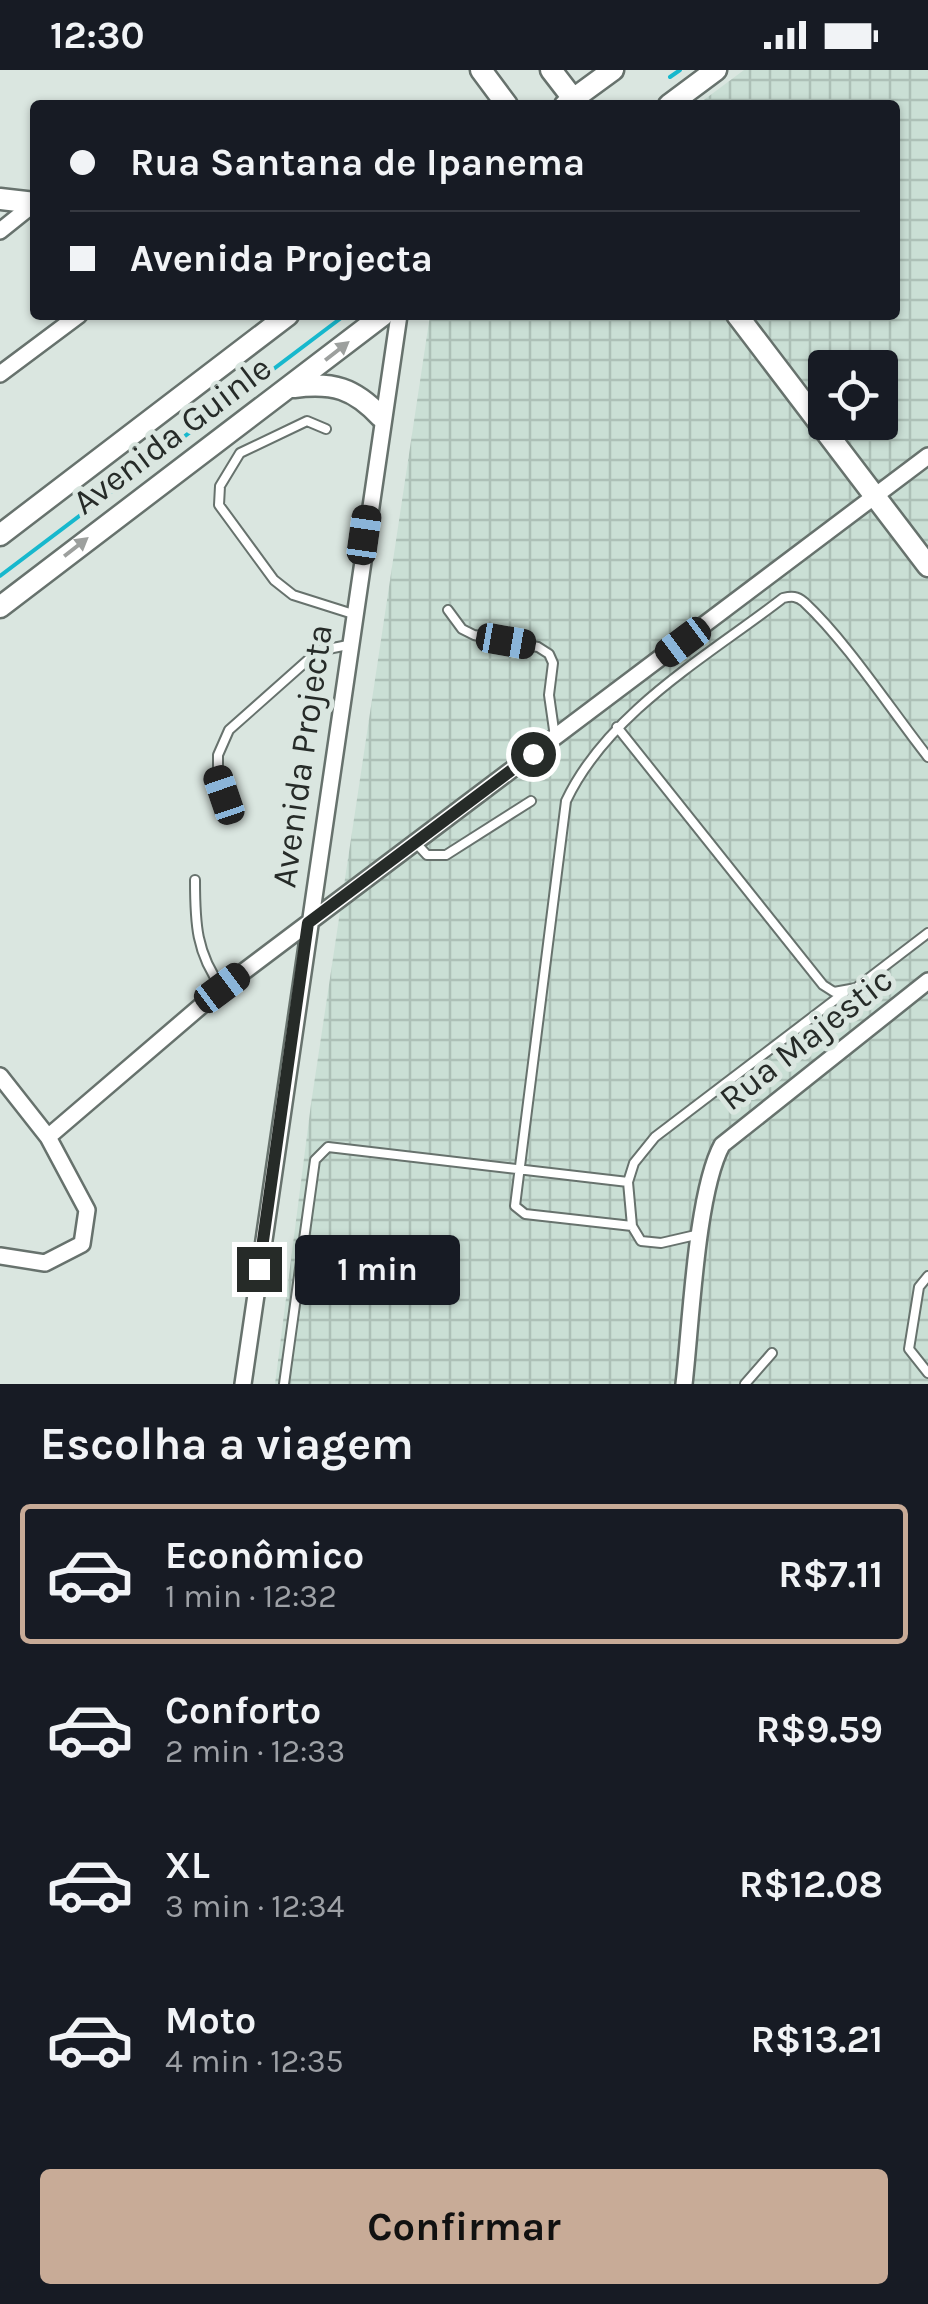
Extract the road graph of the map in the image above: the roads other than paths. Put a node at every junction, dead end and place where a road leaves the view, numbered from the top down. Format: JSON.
{"nodes":[{"id":1,"x":481,"y":70,"type":"edge"},
{"id":2,"x":551,"y":70,"type":"edge"},
{"id":3,"x":613,"y":70,"type":"edge"},
{"id":4,"x":716,"y":70,"type":"edge"},
{"id":5,"x":503,"y":100,"type":"edge"},
{"id":6,"x":570,"y":100,"type":"edge"},
{"id":7,"x":576,"y":100,"type":"edge"},
{"id":8,"x":676,"y":100,"type":"edge"},
{"id":9,"x":0,"y":199,"type":"edge"},
{"id":10,"x":30,"y":202,"type":"edge"},
{"id":11,"x":30,"y":207,"type":"edge"},
{"id":12,"x":0,"y":231,"type":"edge"},
{"id":13,"x":72,"y":320,"type":"edge"},
{"id":14,"x":279,"y":320,"type":"edge"},
{"id":15,"x":377,"y":320,"type":"edge"},
{"id":16,"x":397,"y":320,"type":"edge"},
{"id":17,"x":741,"y":320,"type":"edge"},
{"id":18,"x":0,"y":374,"type":"edge"},
{"id":19,"x":292,"y":387,"type":"junction"},
{"id":20,"x":381,"y":418,"type":"junction"},
{"id":21,"x":326,"y":429,"type":"dead end"},
{"id":22,"x":928,"y":456,"type":"edge"},
{"id":23,"x":874,"y":498,"type":"junction"},
{"id":24,"x":0,"y":536,"type":"edge"},
{"id":25,"x":928,"y":566,"type":"edge"},
{"id":26,"x":0,"y":607,"type":"edge"},
{"id":27,"x":448,"y":610,"type":"dead end"},
{"id":28,"x":353,"y":614,"type":"junction"},
{"id":29,"x":348,"y":645,"type":"junction"},
{"id":30,"x":617,"y":727,"type":"junction"},
{"id":31,"x":555,"y":738,"type":"junction"},
{"id":32,"x":928,"y":757,"type":"edge"},
{"id":33,"x":531,"y":801,"type":"dead end"},
{"id":34,"x":230,"y":814,"type":"dead end"},
{"id":35,"x":415,"y":842,"type":"junction"},
{"id":36,"x":195,"y":880,"type":"dead end"},
{"id":37,"x":308,"y":923,"type":"junction"},
{"id":38,"x":928,"y":932,"type":"edge"},
{"id":39,"x":928,"y":982,"type":"edge"},
{"id":40,"x":222,"y":988,"type":"junction"},
{"id":41,"x":845,"y":993,"type":"junction"},
{"id":42,"x":0,"y":1076,"type":"edge"},
{"id":43,"x":48,"y":1137,"type":"junction"},
{"id":44,"x":516,"y":1170,"type":"junction"},
{"id":45,"x":628,"y":1182,"type":"junction"},
{"id":46,"x":632,"y":1226,"type":"junction"},
{"id":47,"x":701,"y":1234,"type":"junction"},
{"id":48,"x":0,"y":1256,"type":"edge"},
{"id":49,"x":928,"y":1276,"type":"edge"},
{"id":50,"x":772,"y":1353,"type":"dead end"},
{"id":51,"x":928,"y":1373,"type":"edge"},
{"id":52,"x":243,"y":1384,"type":"edge"},
{"id":53,"x":284,"y":1384,"type":"edge"},
{"id":54,"x":684,"y":1384,"type":"edge"},
{"id":55,"x":745,"y":1384,"type":"edge"}],
"edges":[{"from":1,"to":5,"type":"street"},
{"from":2,"to":6,"type":"street"},
{"from":3,"to":7,"type":"street"},
{"from":4,"to":8,"type":"street"},
{"from":9,"to":10,"type":"street"},
{"from":11,"to":12,"type":"street"},
{"from":13,"to":18,"type":"street"},
{"from":14,"to":24,"type":"street","name":"Avenida Guinle"},
{"from":19,"to":15,"type":"street","name":"Avenida Guinle","one_way":true},
{"from":16,"to":20,"type":"street","name":"Avenida Projecta"},
{"from":17,"to":23,"type":"street"},
{"from":19,"to":20,"type":"street"},
{"from":26,"to":19,"type":"street","name":"Avenida Guinle","one_way":true},
{"from":20,"to":28,"type":"street","name":"Avenida Projecta"},
{"from":21,"to":28,"type":"lane"},
{"from":22,"to":23,"type":"street"},
{"from":23,"to":25,"type":"street"},
{"from":23,"to":31,"type":"street"},
{"from":27,"to":31,"type":"lane"},
{"from":28,"to":29,"type":"street","name":"Avenida Projecta"},
{"from":29,"to":34,"type":"lane"},
{"from":29,"to":37,"type":"street","name":"Avenida Projecta"},
{"from":30,"to":32,"type":"lane"},
{"from":30,"to":41,"type":"lane"},
{"from":30,"to":44,"type":"lane"},
{"from":31,"to":35,"type":"street"},
{"from":33,"to":35,"type":"lane"},
{"from":35,"to":37,"type":"street"},
{"from":36,"to":40,"type":"lane"},
{"from":37,"to":40,"type":"street"},
{"from":37,"to":52,"type":"street","name":"Avenida Projecta"},
{"from":38,"to":41,"type":"lane"},
{"from":39,"to":47,"type":"street","name":"Rua Majestic"},
{"from":40,"to":43,"type":"street"},
{"from":41,"to":45,"type":"lane"},
{"from":42,"to":43,"type":"street"},
{"from":43,"to":48,"type":"street"},
{"from":44,"to":45,"type":"lane"},
{"from":44,"to":46,"type":"lane"},
{"from":44,"to":53,"type":"lane"},
{"from":45,"to":46,"type":"lane"},
{"from":46,"to":47,"type":"lane"},
{"from":47,"to":54,"type":"street"},
{"from":49,"to":51,"type":"lane"},
{"from":50,"to":55,"type":"lane"}]}
